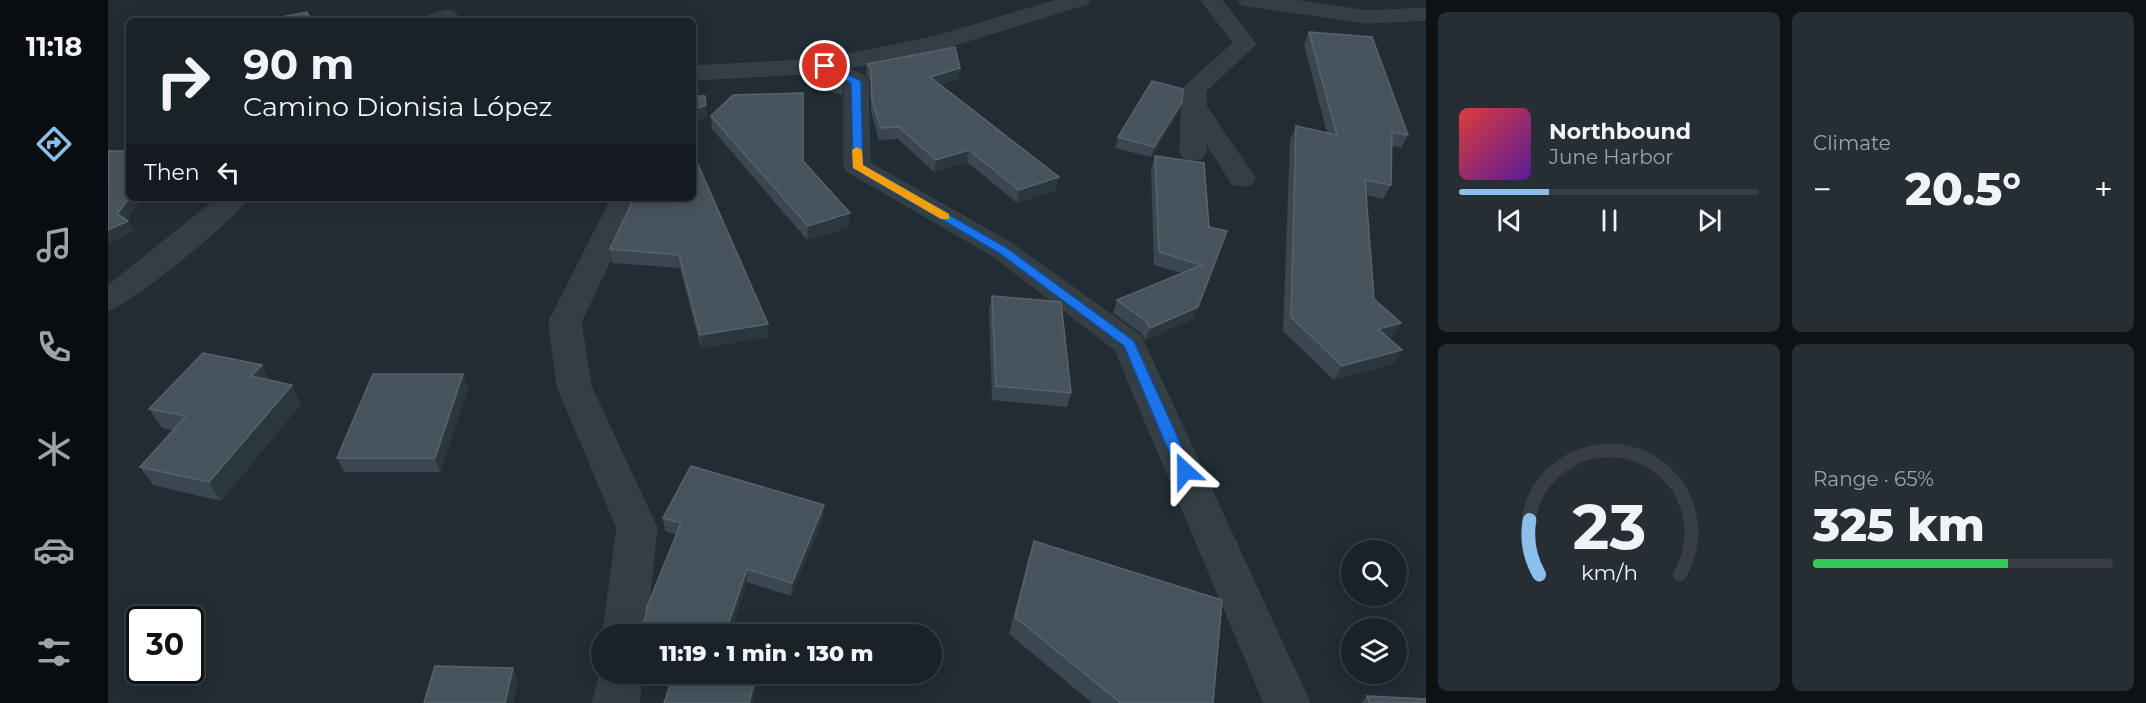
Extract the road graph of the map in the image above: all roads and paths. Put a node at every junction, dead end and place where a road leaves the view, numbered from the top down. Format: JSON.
{"nodes":[{"id":1,"x":1080,"y":0,"type":"edge"},
{"id":2,"x":1211,"y":0,"type":"edge"},
{"id":3,"x":1248,"y":0,"type":"edge"},
{"id":4,"x":1426,"y":14,"type":"edge"},
{"id":5,"x":825,"y":66,"type":"junction"},
{"id":6,"x":696,"y":73,"type":"edge"},
{"id":7,"x":1194,"y":106,"type":"junction"},
{"id":8,"x":1193,"y":152,"type":"dead end"},
{"id":9,"x":1242,"y":178,"type":"dead end"},
{"id":10,"x":231,"y":201,"type":"edge"},
{"id":11,"x":625,"y":201,"type":"edge"},
{"id":12,"x":108,"y":300,"type":"edge"},
{"id":13,"x":625,"y":624,"type":"edge"},
{"id":14,"x":619,"y":684,"type":"edge"},
{"id":15,"x":616,"y":703,"type":"edge"},
{"id":16,"x":1287,"y":703,"type":"edge"}],
"edges":[{"from":1,"to":5,"type":"street"},
{"from":2,"to":7,"type":"street"},
{"from":3,"to":4,"type":"street"},
{"from":5,"to":6,"type":"street"},
{"from":5,"to":16,"type":"street"},
{"from":7,"to":8,"type":"street"},
{"from":7,"to":9,"type":"street"},
{"from":10,"to":12,"type":"street"},
{"from":11,"to":13,"type":"street"},
{"from":14,"to":15,"type":"street"}]}
